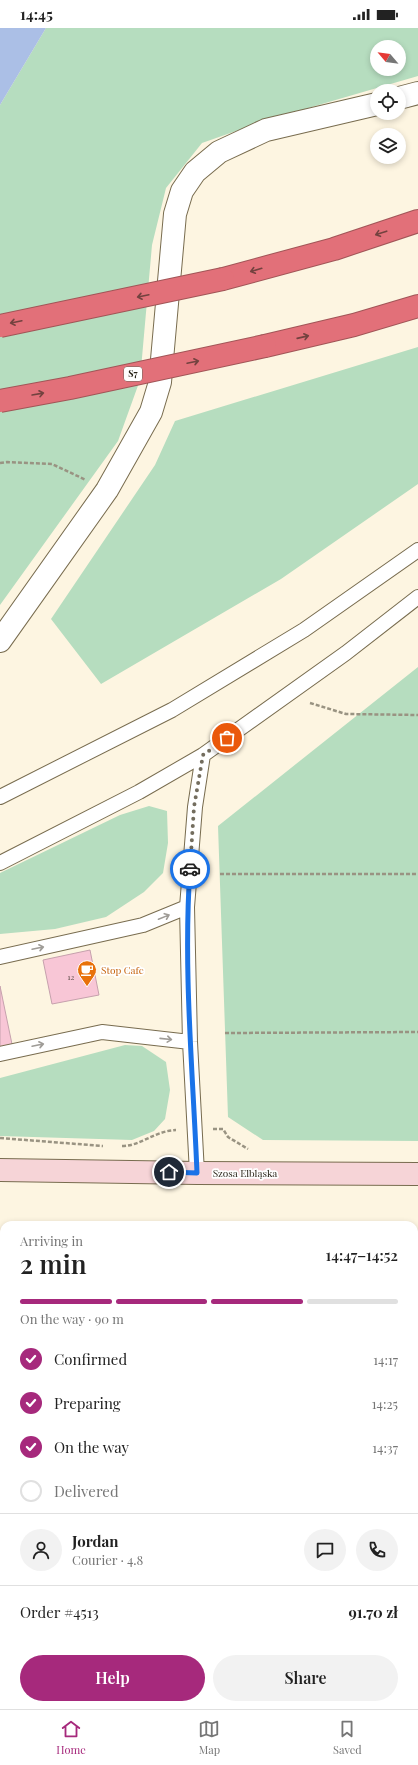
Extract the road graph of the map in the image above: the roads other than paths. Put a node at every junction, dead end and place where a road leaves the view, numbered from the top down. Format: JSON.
{"nodes":[{"id":1,"x":418,"y":93,"type":"edge"},
{"id":2,"x":406,"y":96,"type":"edge"},
{"id":3,"x":370,"y":106,"type":"edge"},
{"id":4,"x":418,"y":221,"type":"edge"},
{"id":5,"x":418,"y":306,"type":"edge"},
{"id":6,"x":0,"y":326,"type":"edge"},
{"id":7,"x":0,"y":400,"type":"edge"},
{"id":8,"x":418,"y":550,"type":"edge"},
{"id":9,"x":418,"y":597,"type":"edge"},
{"id":10,"x":0,"y":641,"type":"edge"},
{"id":11,"x":203,"y":755,"type":"junction"},
{"id":12,"x":0,"y":797,"type":"edge"},
{"id":13,"x":0,"y":863,"type":"edge"},
{"id":14,"x":188,"y":907,"type":"junction"},
{"id":15,"x":0,"y":956,"type":"edge"},
{"id":16,"x":190,"y":1042,"type":"junction"},
{"id":17,"x":0,"y":1054,"type":"edge"},
{"id":18,"x":0,"y":1170,"type":"edge"},
{"id":19,"x":197,"y":1173,"type":"junction"},
{"id":20,"x":418,"y":1174,"type":"edge"}],
"edges":[{"from":1,"to":2,"type":"street"},
{"from":3,"to":10,"type":"street"},
{"from":4,"to":6,"type":"highway","one_way":true,"bridge":true},
{"from":7,"to":5,"type":"highway","number":"S7","one_way":true,"bridge":true},
{"from":8,"to":12,"type":"lane"},
{"from":9,"to":11,"type":"lane"},
{"from":11,"to":13,"type":"lane"},
{"from":11,"to":14,"type":"lane"},
{"from":15,"to":14,"type":"lane","one_way":true},
{"from":14,"to":16,"type":"lane"},
{"from":17,"to":16,"type":"lane","one_way":true},
{"from":16,"to":19,"type":"lane"},
{"from":18,"to":19,"type":"main road","name":"Szosa Elbląska"},
{"from":19,"to":20,"type":"main road","name":"Szosa Elbląska"}]}
